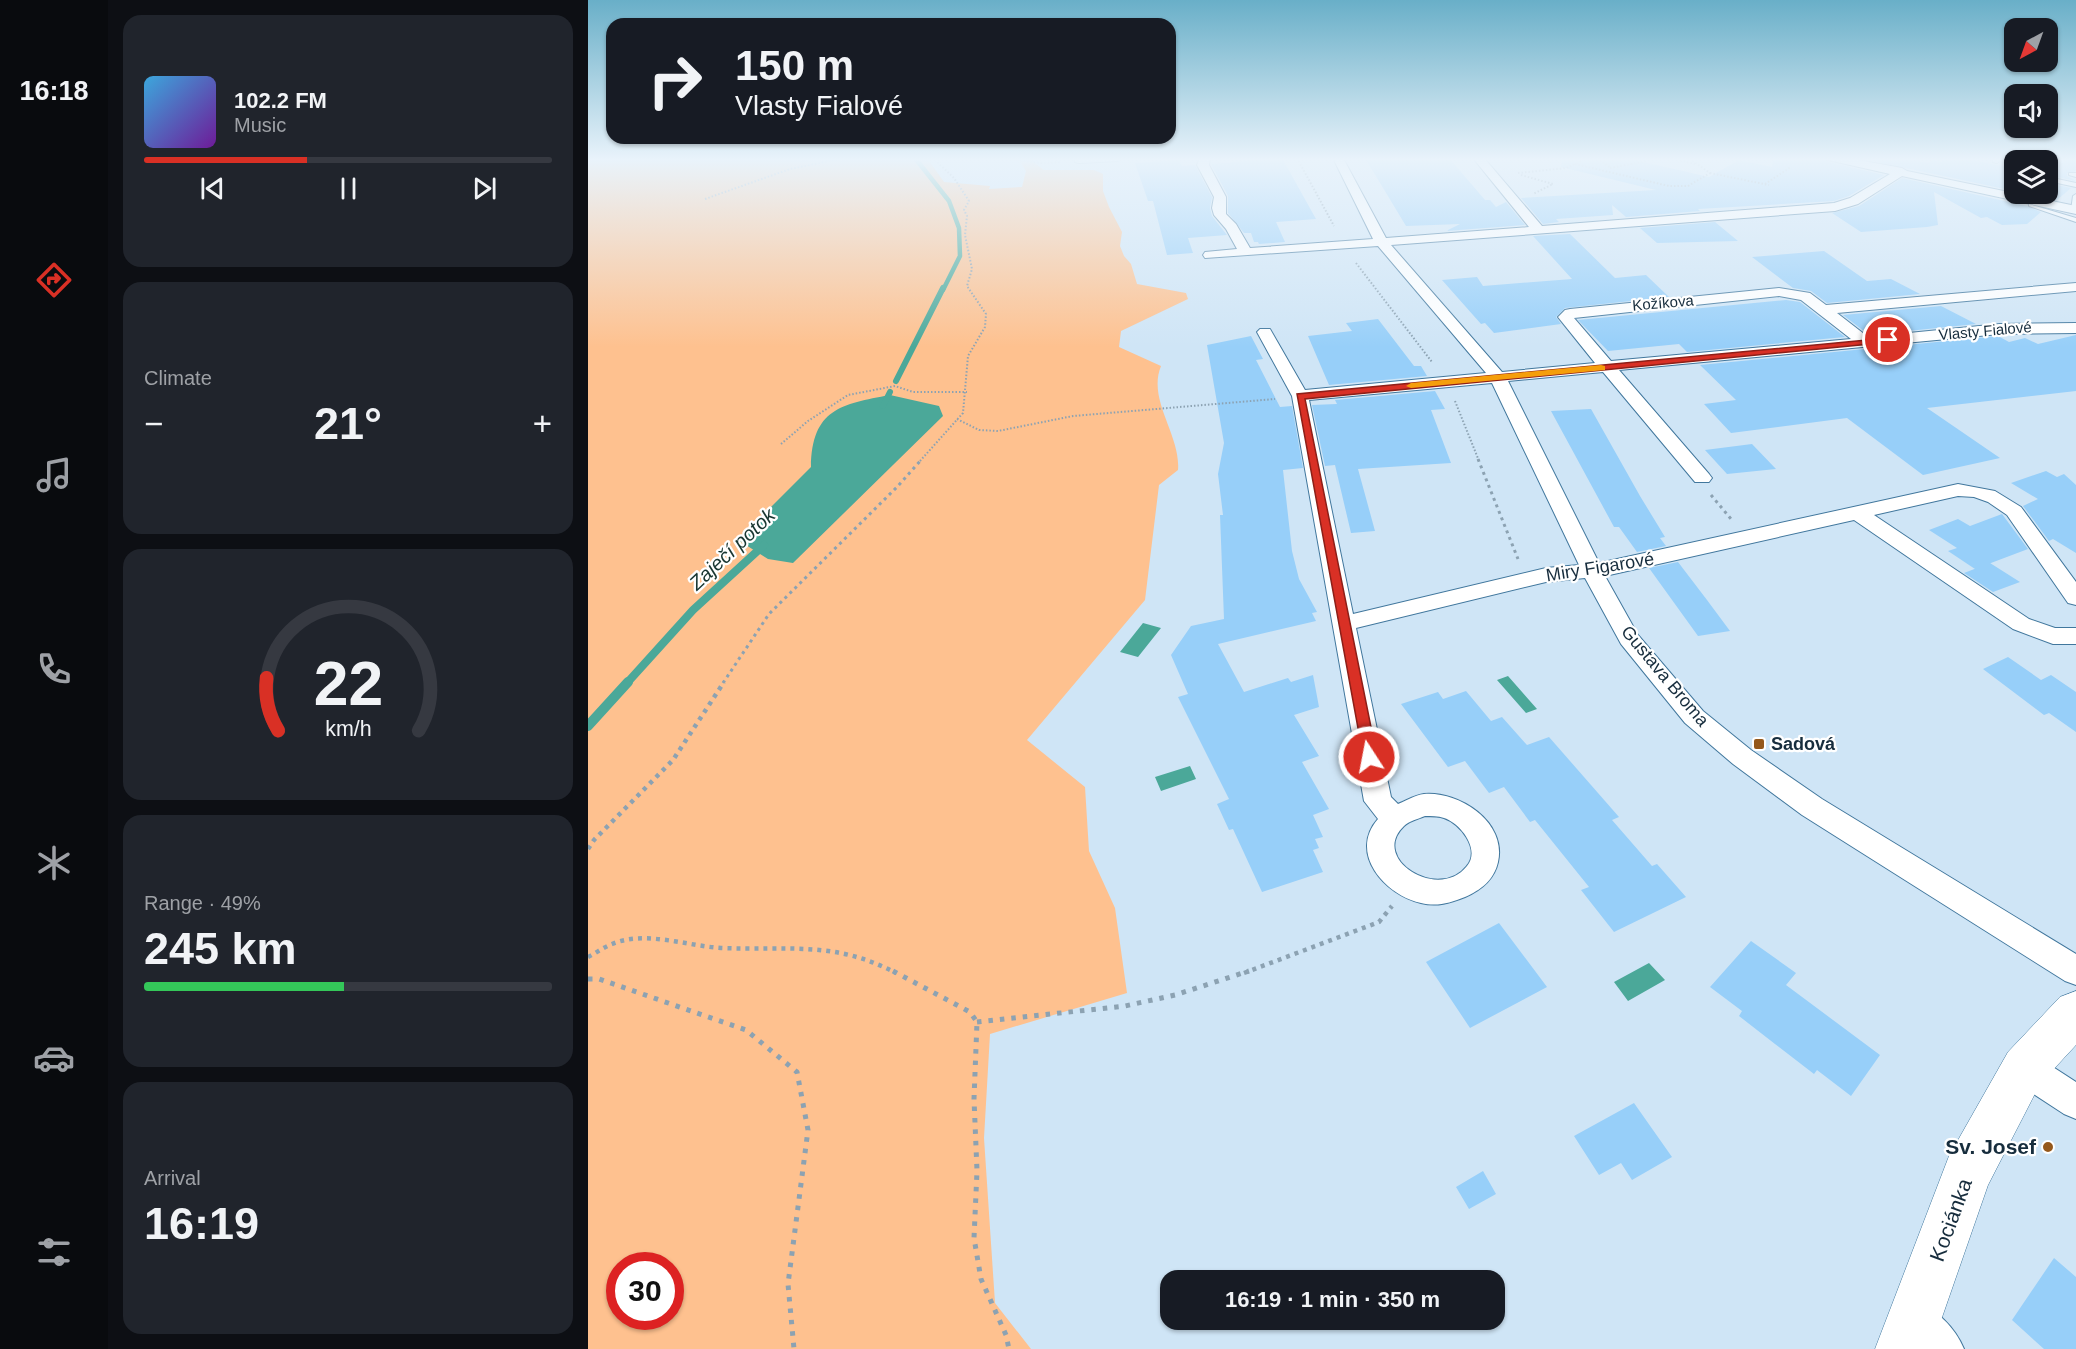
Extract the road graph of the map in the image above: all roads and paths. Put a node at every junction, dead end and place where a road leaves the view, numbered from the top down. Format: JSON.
{"nodes":[{"id":1,"x":965,"y":221,"type":"edge"},
{"id":2,"x":1226,"y":221,"type":"edge"},
{"id":3,"x":1371,"y":221,"type":"edge"},
{"id":4,"x":1531,"y":221,"type":"edge"},
{"id":5,"x":1655,"y":221,"type":"edge"},
{"id":6,"x":1539,"y":230,"type":"junction"},
{"id":7,"x":1382,"y":243,"type":"junction"},
{"id":8,"x":1245,"y":252,"type":"junction"},
{"id":9,"x":1210,"y":255,"type":"dead end"},
{"id":10,"x":2076,"y":287,"type":"edge"},
{"id":11,"x":1824,"y":310,"type":"junction"},
{"id":12,"x":2076,"y":328,"type":"edge"},
{"id":13,"x":1265,"y":332,"type":"dead end"},
{"id":14,"x":1866,"y":343,"type":"junction"},
{"id":15,"x":1607,"y":367,"type":"junction"},
{"id":16,"x":1498,"y":377,"type":"junction"},
{"id":17,"x":967,"y":392,"type":"junction"},
{"id":18,"x":1300,"y":396,"type":"junction"},
{"id":19,"x":957,"y":419,"type":"junction"},
{"id":20,"x":781,"y":444,"type":"dead end"},
{"id":21,"x":1702,"y":478,"type":"joint"},
{"id":22,"x":1858,"y":513,"type":"junction"},
{"id":23,"x":1747,"y":538,"type":"junction"},
{"id":24,"x":1592,"y":571,"type":"junction"},
{"id":25,"x":2076,"y":598,"type":"edge"},
{"id":26,"x":1343,"y":624,"type":"junction"},
{"id":27,"x":2076,"y":636,"type":"edge"},
{"id":28,"x":1393,"y":817,"type":"junction"},
{"id":29,"x":588,"y":849,"type":"edge"},
{"id":30,"x":1409,"y":887,"type":"junction"},
{"id":31,"x":588,"y":957,"type":"edge"},
{"id":32,"x":2076,"y":971,"type":"edge"},
{"id":33,"x":588,"y":979,"type":"edge"},
{"id":34,"x":2076,"y":1012,"type":"edge"},
{"id":35,"x":977,"y":1022,"type":"junction"},
{"id":36,"x":2025,"y":1068,"type":"junction"},
{"id":37,"x":2076,"y":1102,"type":"edge"},
{"id":38,"x":1920,"y":1339,"type":"edge"},
{"id":39,"x":794,"y":1349,"type":"edge"},
{"id":40,"x":1009,"y":1349,"type":"edge"}],
"edges":[{"from":1,"to":17,"type":"path"},
{"from":2,"to":8,"type":"street"},
{"from":3,"to":7,"type":"street","name":"Gustava Broma"},
{"from":4,"to":6,"type":"street"},
{"from":5,"to":6,"type":"street"},
{"from":6,"to":7,"type":"street"},
{"from":7,"to":8,"type":"street"},
{"from":7,"to":16,"type":"street","name":"Gustava Broma"},
{"from":8,"to":9,"type":"street"},
{"from":10,"to":11,"type":"street"},
{"from":11,"to":14,"type":"street","name":"Kožíkova"},
{"from":11,"to":15,"type":"street","name":"Kožíkova"},
{"from":12,"to":14,"type":"street","name":"Vlasty Fialové"},
{"from":13,"to":18,"type":"street"},
{"from":14,"to":15,"type":"street","name":"Vlasty Fialové"},
{"from":15,"to":16,"type":"street","name":"Vlasty Fialové"},
{"from":15,"to":21,"type":"street"},
{"from":16,"to":18,"type":"street","name":"Vlasty Fialové"},
{"from":16,"to":24,"type":"street","name":"Gustava Broma"},
{"from":17,"to":19,"type":"path"},
{"from":17,"to":20,"type":"path"},
{"from":18,"to":19,"type":"path"},
{"from":18,"to":26,"type":"street"},
{"from":19,"to":29,"type":"path"},
{"from":21,"to":23,"type":"path"},
{"from":22,"to":23,"type":"street","name":"Miry Figarové"},
{"from":22,"to":25,"type":"street","name":"Miry Figarové"},
{"from":22,"to":27,"type":"street"},
{"from":23,"to":24,"type":"street","name":"Miry Figarové"},
{"from":24,"to":26,"type":"street","name":"Miry Figarové"},
{"from":24,"to":32,"type":"street","name":"Gustava Broma"},
{"from":26,"to":28,"type":"street"},
{"from":28,"to":30,"type":"street"},
{"from":28,"to":30,"type":"street"},
{"from":30,"to":35,"type":"path"},
{"from":31,"to":35,"type":"path"},
{"from":33,"to":39,"type":"path"},
{"from":34,"to":36,"type":"street","name":"Kociánka"},
{"from":35,"to":40,"type":"path"},
{"from":36,"to":37,"type":"street"},
{"from":36,"to":38,"type":"street","name":"Kociánka"}]}
